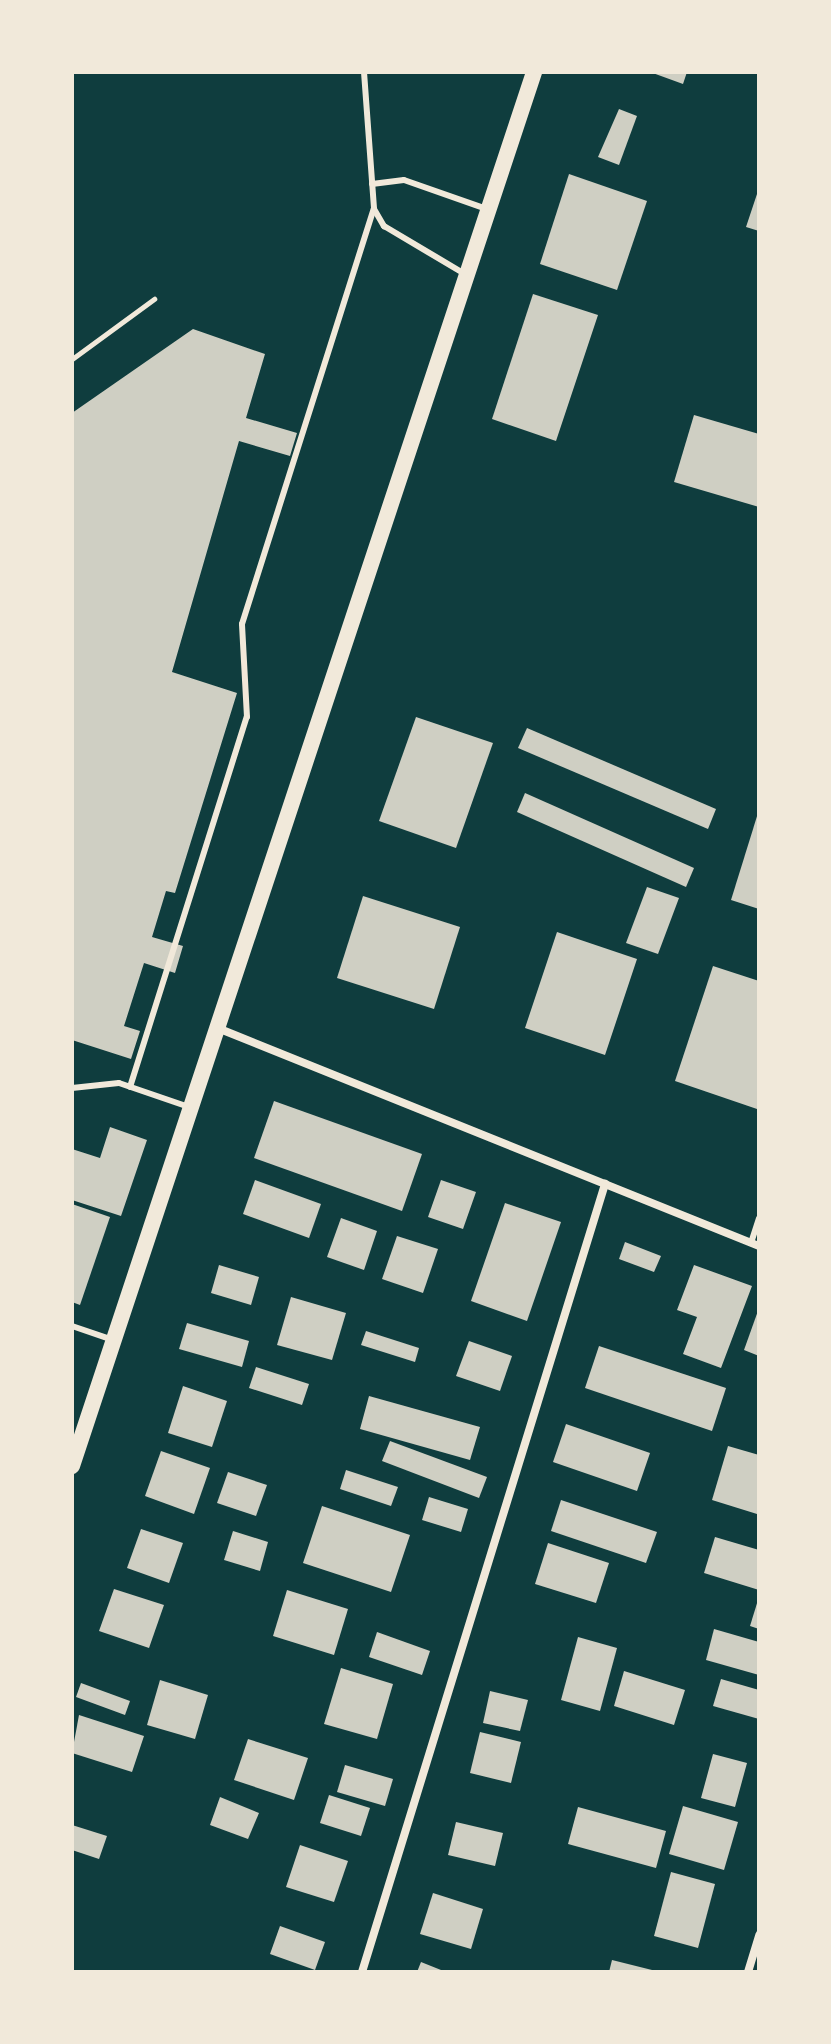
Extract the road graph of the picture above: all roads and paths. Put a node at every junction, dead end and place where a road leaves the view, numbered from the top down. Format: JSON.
{"nodes":[{"id":1,"x":364,"y":72,"type":"edge"},
{"id":2,"x":534,"y":72,"type":"edge"},
{"id":3,"x":372,"y":184,"type":"junction"},
{"id":4,"x":374,"y":209,"type":"junction"},
{"id":5,"x":487,"y":209,"type":"junction"},
{"id":6,"x":465,"y":274,"type":"junction"},
{"id":7,"x":154,"y":299,"type":"dead end"},
{"id":8,"x":72,"y":359,"type":"edge"},
{"id":9,"x":215,"y":1027,"type":"junction"},
{"id":10,"x":130,"y":1087,"type":"junction"},
{"id":11,"x":72,"y":1088,"type":"edge"},
{"id":12,"x":189,"y":1107,"type":"junction"},
{"id":13,"x":605,"y":1184,"type":"junction"},
{"id":14,"x":759,"y":1218,"type":"edge"},
{"id":15,"x":755,"y":1244,"type":"edge"},
{"id":16,"x":72,"y":1326,"type":"edge"},
{"id":17,"x":113,"y":1340,"type":"junction"},
{"id":18,"x":72,"y":1466,"type":"edge"},
{"id":19,"x":759,"y":1935,"type":"edge"},
{"id":20,"x":362,"y":1972,"type":"edge"},
{"id":21,"x":748,"y":1972,"type":"edge"}],
"edges":[{"from":1,"to":3,"type":"lane"},
{"from":2,"to":5,"type":"main road"},
{"from":3,"to":4,"type":"lane"},
{"from":3,"to":5,"type":"lane"},
{"from":4,"to":6,"type":"lane"},
{"from":4,"to":10,"type":"lane"},
{"from":5,"to":6,"type":"main road"},
{"from":6,"to":9,"type":"main road"},
{"from":7,"to":8,"type":"path"},
{"from":9,"to":12,"type":"main road"},
{"from":9,"to":13,"type":"street"},
{"from":10,"to":11,"type":"lane"},
{"from":10,"to":12,"type":"lane"},
{"from":12,"to":17,"type":"main road"},
{"from":13,"to":15,"type":"street"},
{"from":13,"to":20,"type":"street"},
{"from":14,"to":15,"type":"lane"},
{"from":16,"to":17,"type":"lane"},
{"from":17,"to":18,"type":"main road"},
{"from":19,"to":21,"type":"street"}]}
